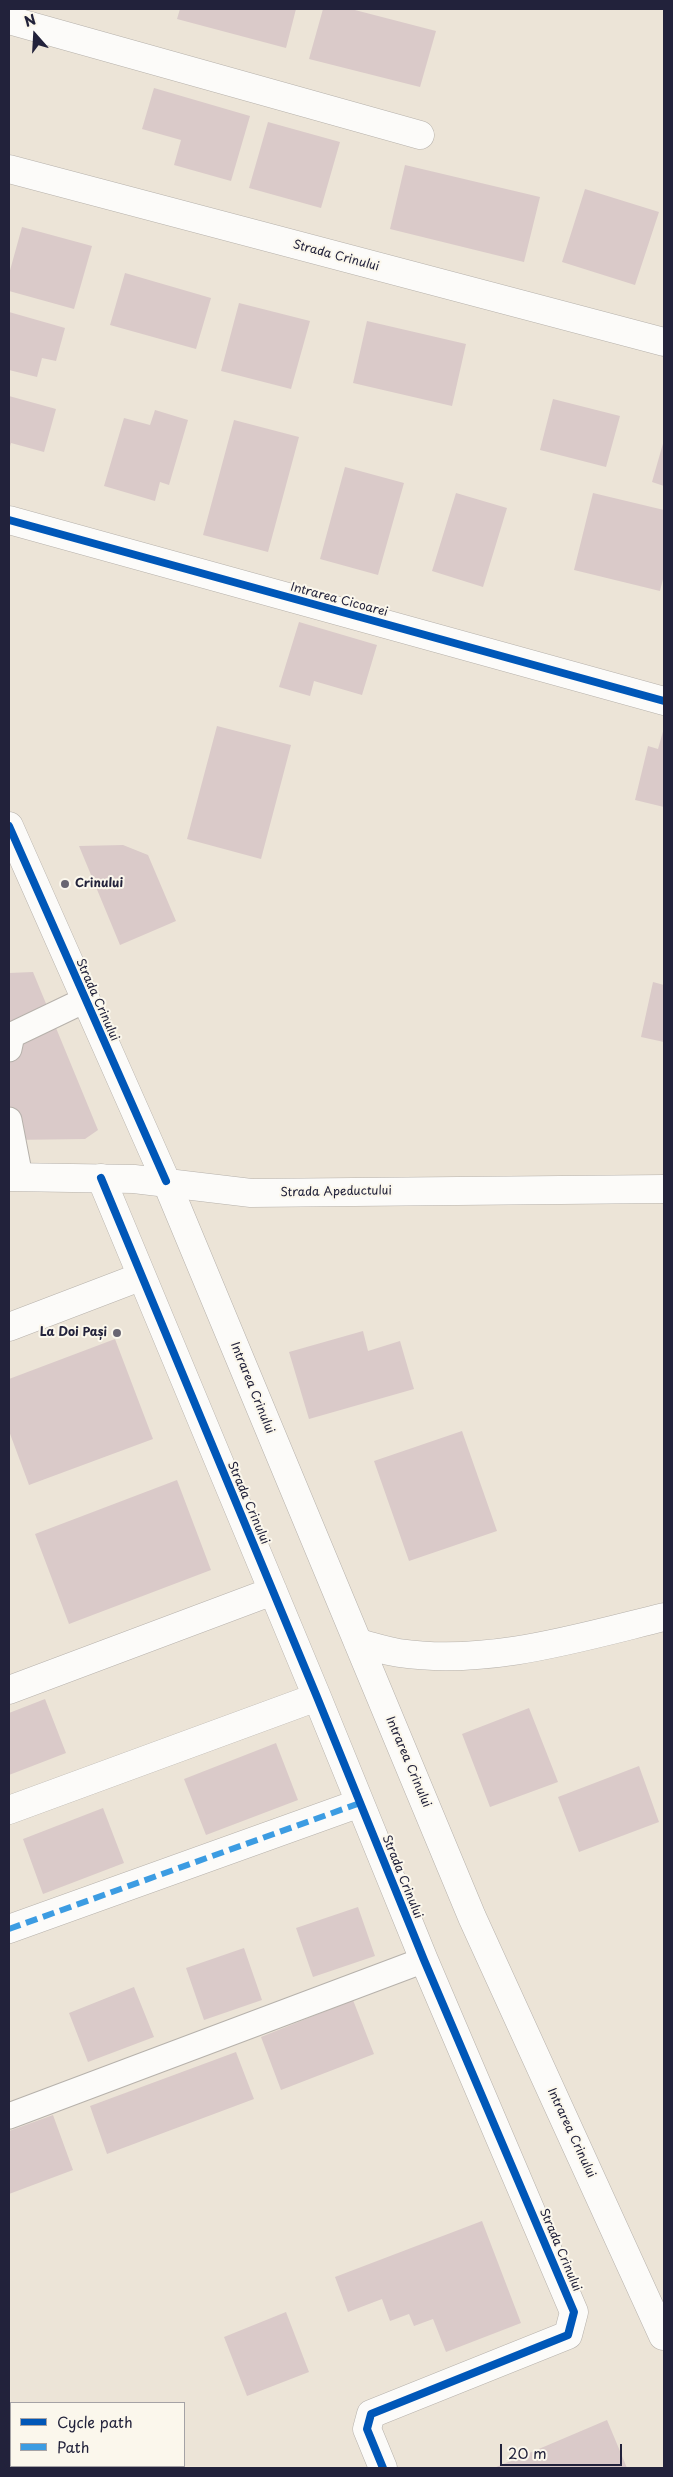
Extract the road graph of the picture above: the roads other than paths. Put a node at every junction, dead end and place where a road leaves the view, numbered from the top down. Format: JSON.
{"nodes":[{"id":1,"x":9,"y":20,"type":"edge"},
{"id":2,"x":420,"y":135,"type":"dead end"},
{"id":3,"x":9,"y":169,"type":"edge"},
{"id":4,"x":664,"y":342,"type":"edge"},
{"id":5,"x":9,"y":520,"type":"edge"},
{"id":6,"x":664,"y":701,"type":"edge"},
{"id":7,"x":9,"y":826,"type":"edge"},
{"id":8,"x":85,"y":1000,"type":"junction"},
{"id":9,"x":9,"y":1049,"type":"edge"},
{"id":10,"x":9,"y":1120,"type":"edge"},
{"id":11,"x":14,"y":1177,"type":"edge"},
{"id":12,"x":101,"y":1178,"type":"junction"},
{"id":13,"x":166,"y":1181,"type":"junction"},
{"id":14,"x":664,"y":1189,"type":"edge"},
{"id":15,"x":140,"y":1277,"type":"junction"},
{"id":16,"x":9,"y":1327,"type":"edge"},
{"id":17,"x":273,"y":1591,"type":"junction"},
{"id":18,"x":664,"y":1617,"type":"edge"},
{"id":19,"x":358,"y":1643,"type":"junction"},
{"id":20,"x":9,"y":1690,"type":"edge"},
{"id":21,"x":318,"y":1697,"type":"junction"},
{"id":22,"x":360,"y":1802,"type":"junction"},
{"id":23,"x":9,"y":1810,"type":"edge"},
{"id":24,"x":9,"y":1930,"type":"edge"},
{"id":25,"x":424,"y":1960,"type":"junction"},
{"id":26,"x":9,"y":2116,"type":"edge"},
{"id":27,"x":663,"y":2336,"type":"edge"},
{"id":28,"x":383,"y":2468,"type":"edge"}],
"edges":[{"from":1,"to":2,"type":"street"},
{"from":3,"to":4,"type":"street","name":"Strada Crinului"},
{"from":5,"to":6,"type":"street","name":"Intrarea Cicoarei"},
{"from":7,"to":8,"type":"street","name":"Strada Crinului"},
{"from":8,"to":9,"type":"lane"},
{"from":8,"to":13,"type":"street","name":"Strada Crinului"},
{"from":10,"to":11,"type":"lane"},
{"from":11,"to":12,"type":"street","name":"Strada Apeductului"},
{"from":12,"to":13,"type":"street","name":"Strada Apeductului"},
{"from":12,"to":15,"type":"street","name":"Strada Crinului"},
{"from":13,"to":14,"type":"street","name":"Strada Apeductului"},
{"from":13,"to":19,"type":"street","name":"Intrarea Crinului"},
{"from":15,"to":16,"type":"street"},
{"from":15,"to":17,"type":"street","name":"Strada Crinului"},
{"from":17,"to":20,"type":"street"},
{"from":17,"to":21,"type":"street","name":"Strada Crinului"},
{"from":18,"to":19,"type":"street"},
{"from":19,"to":27,"type":"street","name":"Intrarea Crinului"},
{"from":21,"to":22,"type":"street","name":"Strada Crinului"},
{"from":21,"to":23,"type":"street"},
{"from":22,"to":24,"type":"street"},
{"from":22,"to":25,"type":"street","name":"Strada Crinului"},
{"from":25,"to":26,"type":"lane"},
{"from":25,"to":28,"type":"street","name":"Strada Crinului"}]}
